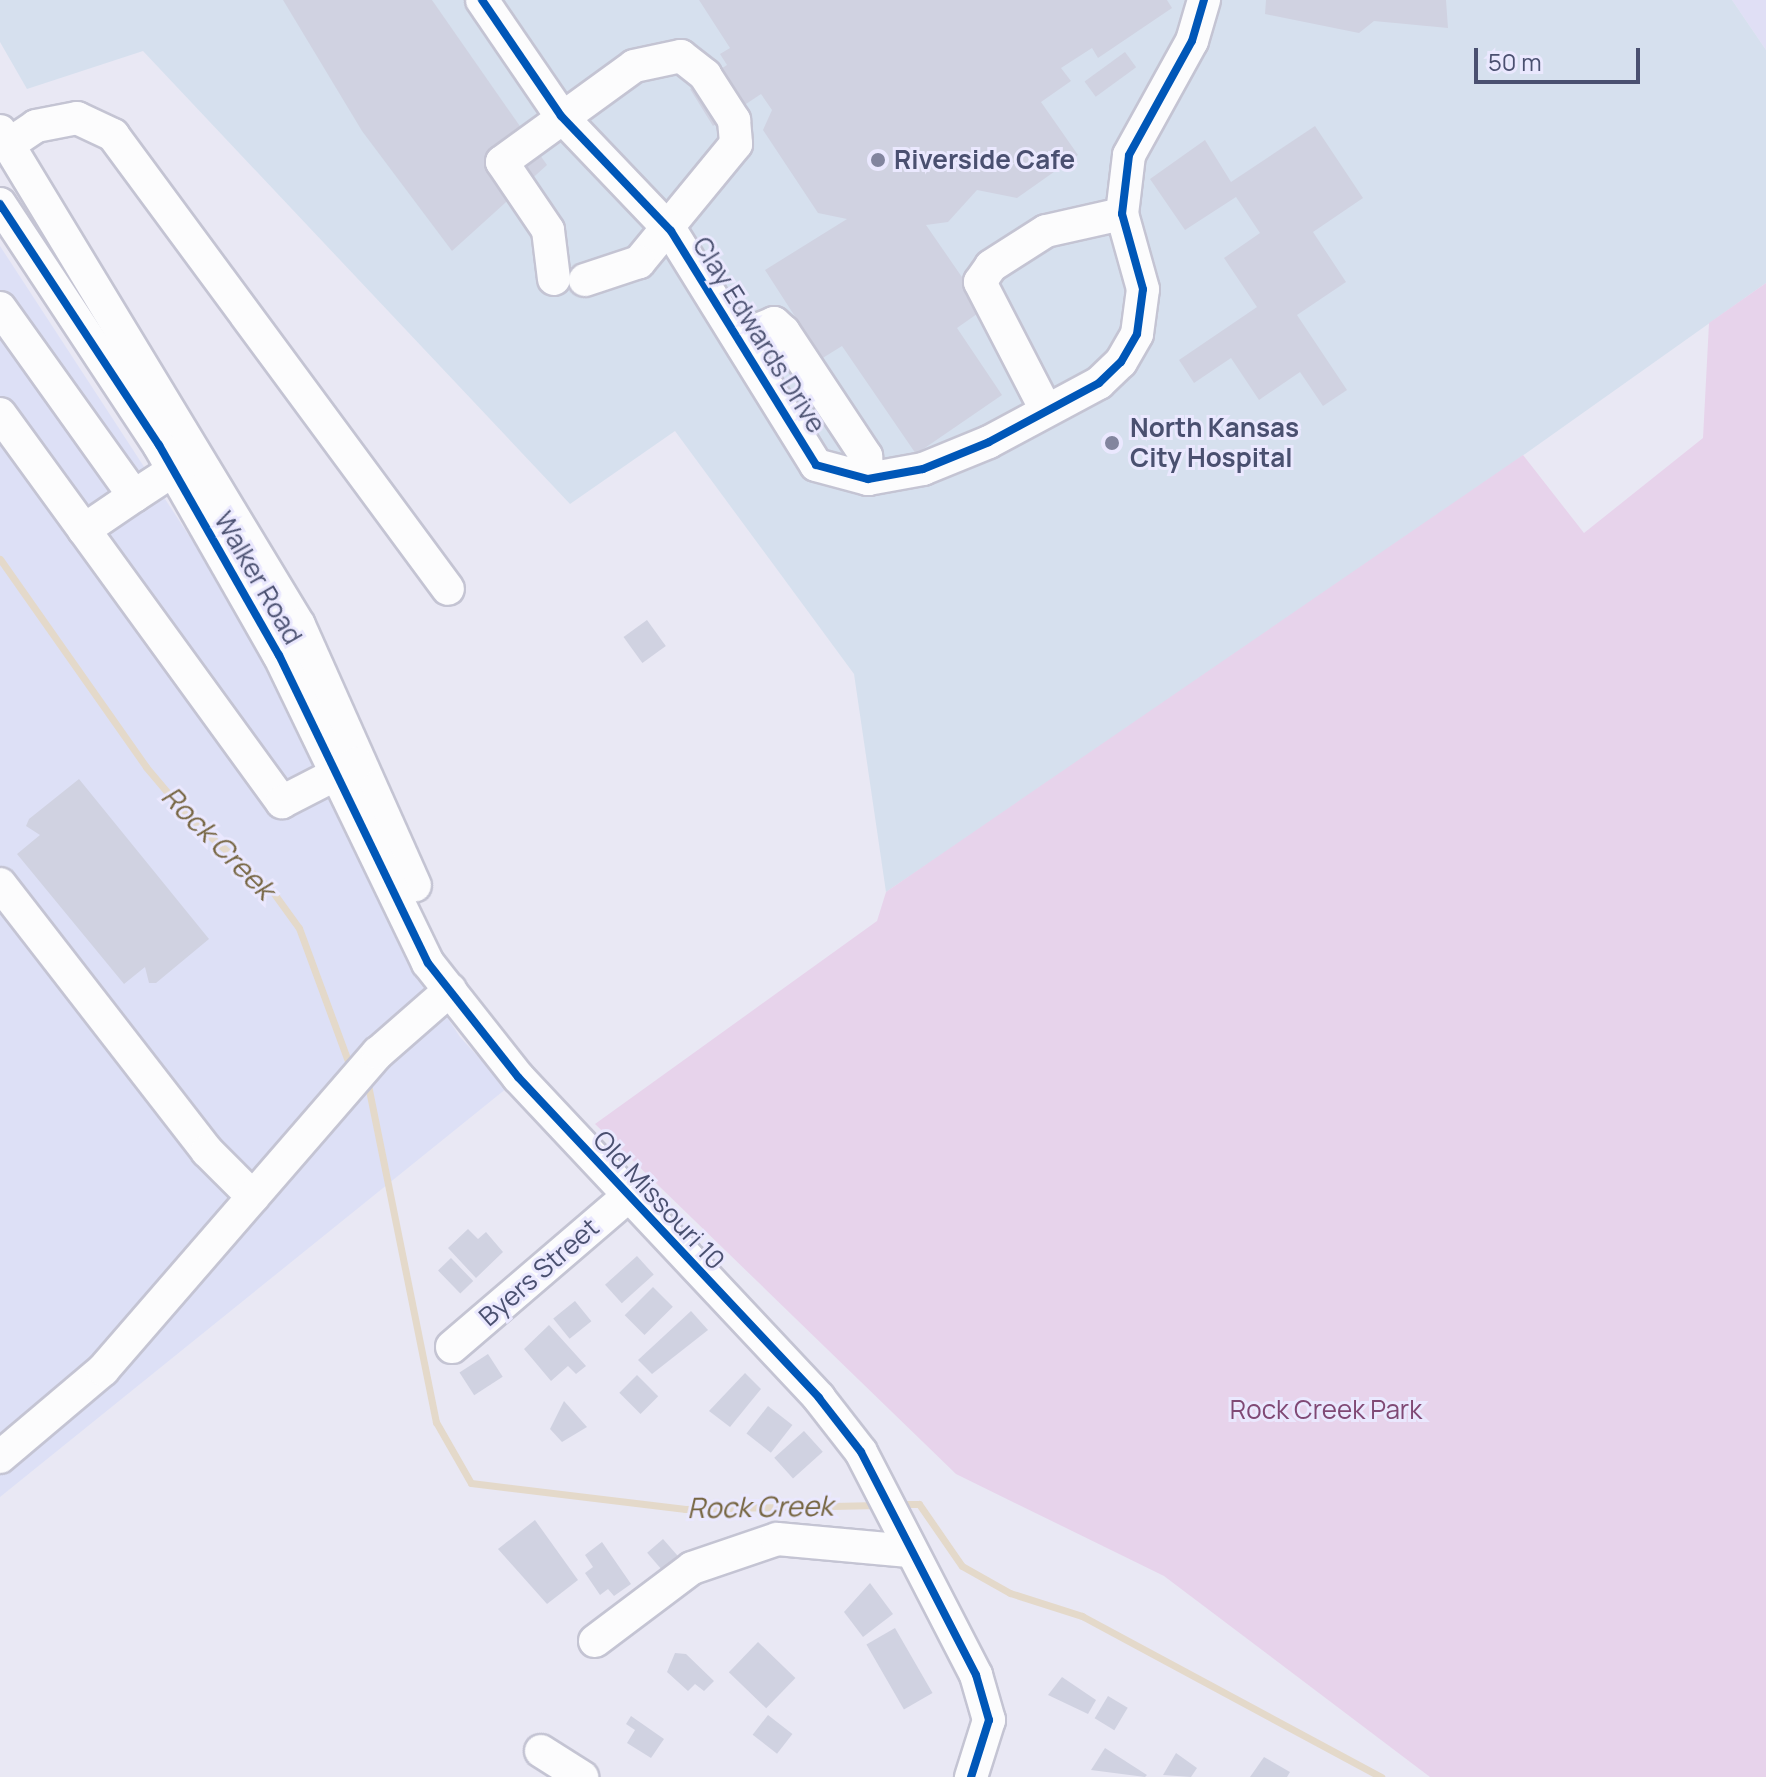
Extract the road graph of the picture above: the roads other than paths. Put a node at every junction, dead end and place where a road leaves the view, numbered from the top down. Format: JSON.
{"nodes":[{"id":1,"x":482,"y":0,"type":"edge"},
{"id":2,"x":1204,"y":0,"type":"edge"},
{"id":3,"x":561,"y":116,"type":"junction"},
{"id":4,"x":4,"y":138,"type":"edge"},
{"id":5,"x":0,"y":204,"type":"edge"},
{"id":6,"x":1122,"y":214,"type":"junction"},
{"id":7,"x":671,"y":231,"type":"junction"},
{"id":8,"x":0,"y":308,"type":"edge"},
{"id":9,"x":740,"y":337,"type":"junction"},
{"id":10,"x":1046,"y":410,"type":"junction"},
{"id":11,"x":0,"y":414,"type":"edge"},
{"id":12,"x":184,"y":462,"type":"junction"},
{"id":13,"x":868,"y":479,"type":"junction"},
{"id":14,"x":134,"y":496,"type":"junction"},
{"id":15,"x":84,"y":530,"type":"junction"},
{"id":16,"x":448,"y":589,"type":"dead end"},
{"id":17,"x":349,"y":767,"type":"junction"},
{"id":18,"x":0,"y":884,"type":"edge"},
{"id":19,"x":450,"y":990,"type":"junction"},
{"id":20,"x":253,"y":1197,"type":"junction"},
{"id":21,"x":627,"y":1197,"type":"junction"},
{"id":22,"x":452,"y":1347,"type":"dead end"},
{"id":23,"x":0,"y":1457,"type":"edge"},
{"id":24,"x":905,"y":1539,"type":"junction"},
{"id":25,"x":595,"y":1641,"type":"dead end"},
{"id":26,"x":541,"y":1751,"type":"dead end"},
{"id":27,"x":582,"y":1777,"type":"edge"},
{"id":28,"x":971,"y":1777,"type":"edge"}],
"edges":[{"from":1,"to":3,"type":"street","name":"Clay Edwards Drive"},
{"from":2,"to":6,"type":"street","name":"Clay Edwards Drive"},
{"from":3,"to":7,"type":"street","name":"Clay Edwards Drive"},
{"from":3,"to":7,"type":"street"},
{"from":3,"to":7,"type":"street"},
{"from":4,"to":12,"type":"street","name":"Walker Road"},
{"from":4,"to":16,"type":"street"},
{"from":5,"to":12,"type":"street","name":"Walker Road"},
{"from":6,"to":10,"type":"street","name":"Clay Edwards Drive"},
{"from":6,"to":10,"type":"street"},
{"from":7,"to":9,"type":"street","name":"Clay Edwards Drive"},
{"from":8,"to":14,"type":"street"},
{"from":9,"to":13,"type":"street","name":"Clay Edwards Drive"},
{"from":9,"to":13,"type":"street"},
{"from":10,"to":13,"type":"street","name":"Clay Edwards Drive"},
{"from":11,"to":15,"type":"street"},
{"from":12,"to":14,"type":"street"},
{"from":12,"to":17,"type":"street","name":"Walker Road"},
{"from":14,"to":15,"type":"street"},
{"from":15,"to":17,"type":"street"},
{"from":17,"to":19,"type":"street","name":"Walker Road"},
{"from":18,"to":20,"type":"street"},
{"from":19,"to":20,"type":"street"},
{"from":19,"to":21,"type":"street","name":"Old Missouri 10"},
{"from":20,"to":23,"type":"street"},
{"from":21,"to":22,"type":"street","name":"Byers Street"},
{"from":21,"to":24,"type":"street","name":"Old Missouri 10"},
{"from":24,"to":25,"type":"street"},
{"from":24,"to":28,"type":"street","name":"Old Missouri 10"},
{"from":26,"to":27,"type":"street"}]}
